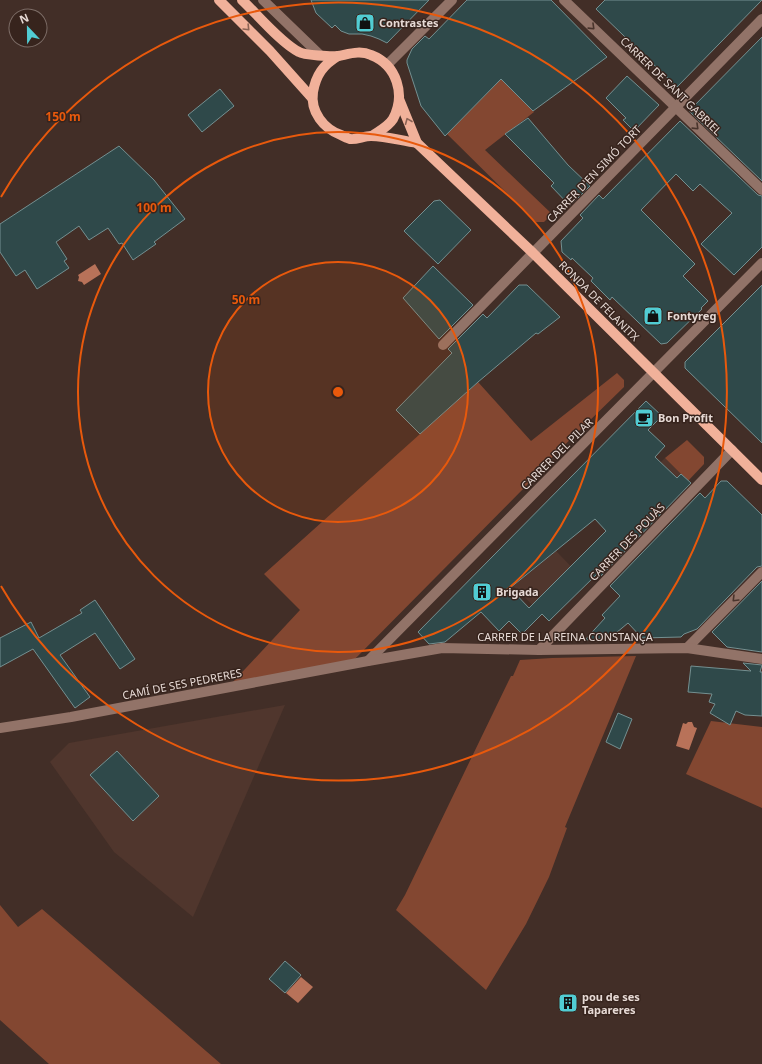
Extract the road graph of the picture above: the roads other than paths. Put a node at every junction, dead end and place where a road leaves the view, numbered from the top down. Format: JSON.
{"nodes":[{"id":1,"x":219,"y":0,"type":"edge"},
{"id":2,"x":242,"y":0,"type":"edge"},
{"id":3,"x":263,"y":0,"type":"edge"},
{"id":4,"x":452,"y":0,"type":"edge"},
{"id":5,"x":564,"y":0,"type":"edge"},
{"id":6,"x":762,"y":19,"type":"edge"},
{"id":7,"x":320,"y":55,"type":"junction"},
{"id":8,"x":338,"y":56,"type":"junction"},
{"id":9,"x":387,"y":65,"type":"junction"},
{"id":10,"x":312,"y":98,"type":"junction"},
{"id":11,"x":399,"y":99,"type":"junction"},
{"id":12,"x":676,"y":108,"type":"junction"},
{"id":13,"x":372,"y":136,"type":"junction"},
{"id":14,"x":417,"y":143,"type":"junction"},
{"id":15,"x":762,"y":190,"type":"edge"},
{"id":16,"x":533,"y":253,"type":"junction"},
{"id":17,"x":762,"y":263,"type":"edge"},
{"id":18,"x":443,"y":345,"type":"dead end"},
{"id":19,"x":654,"y":372,"type":"junction"},
{"id":20,"x":732,"y":450,"type":"junction"},
{"id":21,"x":762,"y":480,"type":"edge"},
{"id":22,"x":762,"y":572,"type":"edge"},
{"id":23,"x":687,"y":648,"type":"junction"},
{"id":24,"x":539,"y":650,"type":"junction"},
{"id":25,"x":762,"y":659,"type":"edge"},
{"id":26,"x":368,"y":661,"type":"junction"},
{"id":27,"x":0,"y":728,"type":"edge"}],
"edges":[{"from":1,"to":10,"type":"main road","one_way":true},
{"from":2,"to":7,"type":"main road"},
{"from":3,"to":7,"type":"street"},
{"from":4,"to":9,"type":"street"},
{"from":5,"to":12,"type":"street","name":"CARRER DE SANT GABRIEL","one_way":true},
{"from":6,"to":12,"type":"street","name":"CARRER D'EN SIMÓ TORT"},
{"from":7,"to":8,"type":"main road"},
{"from":8,"to":9,"type":"main road"},
{"from":8,"to":10,"type":"main road"},
{"from":9,"to":11,"type":"main road"},
{"from":10,"to":13,"type":"main road"},
{"from":11,"to":13,"type":"main road"},
{"from":14,"to":11,"type":"main road","one_way":true},
{"from":12,"to":15,"type":"street","name":"CARRER DE SANT GABRIEL","one_way":true},
{"from":12,"to":16,"type":"street","name":"CARRER D'EN SIMÓ TORT"},
{"from":13,"to":14,"type":"main road"},
{"from":14,"to":16,"type":"main road","name":"RONDA DE FELANITX"},
{"from":16,"to":18,"type":"street","name":"CARRER D'EN SIMÓ TORT"},
{"from":16,"to":19,"type":"main road","name":"RONDA DE FELANITX"},
{"from":17,"to":19,"type":"street","name":"CARRER DEL PILAR"},
{"from":19,"to":20,"type":"main road","name":"RONDA DE FELANITX"},
{"from":19,"to":26,"type":"street","name":"CARRER DEL PILAR"},
{"from":20,"to":21,"type":"main road","name":"RONDA DE FELANITX"},
{"from":20,"to":24,"type":"street","name":"CARRER DES POUÀS"},
{"from":22,"to":23,"type":"street","one_way":true},
{"from":23,"to":24,"type":"street","name":"CARRER DE LA REINA CONSTANÇA"},
{"from":23,"to":25,"type":"street","name":"CARRER DE LA REINA CONSTANÇA"},
{"from":24,"to":26,"type":"street","name":"CARRER DE LA REINA CONSTANÇA"},
{"from":26,"to":27,"type":"street","name":"CAMÍ DE SES PEDRERES"}]}
